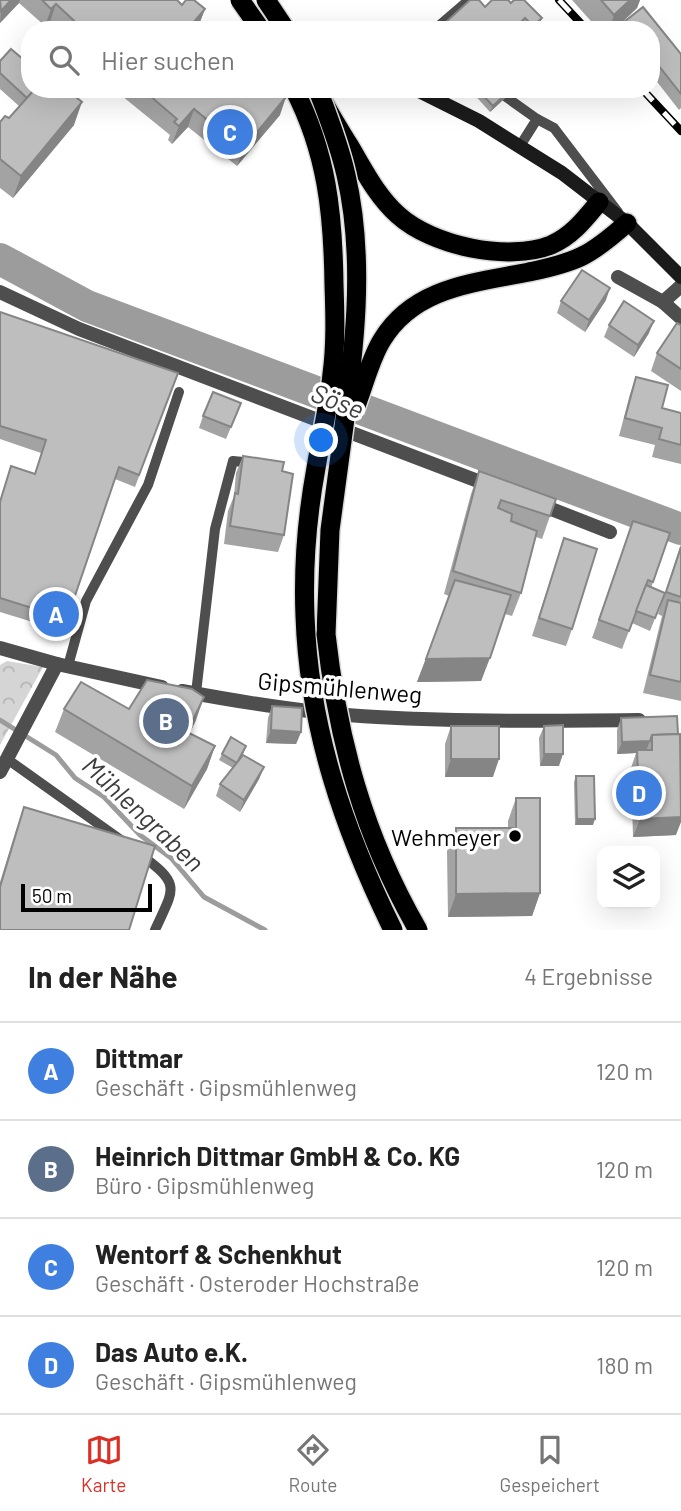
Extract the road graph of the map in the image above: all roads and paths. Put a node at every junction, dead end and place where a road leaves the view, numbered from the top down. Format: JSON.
{"nodes":[{"id":1,"x":239,"y":0,"type":"edge"},
{"id":2,"x":266,"y":0,"type":"edge"},
{"id":3,"x":469,"y":0,"type":"edge"},
{"id":4,"x":254,"y":21,"type":"edge"},
{"id":5,"x":273,"y":21,"type":"edge"},
{"id":6,"x":281,"y":21,"type":"edge"},
{"id":7,"x":444,"y":21,"type":"edge"},
{"id":8,"x":298,"y":98,"type":"edge"},
{"id":9,"x":321,"y":98,"type":"edge"},
{"id":10,"x":321,"y":98,"type":"edge"},
{"id":11,"x":433,"y":98,"type":"edge"},
{"id":12,"x":508,"y":98,"type":"edge"},
{"id":13,"x":537,"y":119,"type":"junction"},
{"id":14,"x":520,"y":146,"type":"junction"},
{"id":15,"x":599,"y":202,"type":"junction"},
{"id":16,"x":627,"y":223,"type":"junction"},
{"id":17,"x":618,"y":277,"type":"dead end"},
{"id":18,"x":681,"y":277,"type":"edge"},
{"id":19,"x":681,"y":286,"type":"edge"},
{"id":20,"x":0,"y":292,"type":"edge"},
{"id":21,"x":663,"y":302,"type":"junction"},
{"id":22,"x":681,"y":318,"type":"edge"},
{"id":23,"x":179,"y":392,"type":"dead end"},
{"id":24,"x":342,"y":441,"type":"junction"},
{"id":25,"x":261,"y":464,"type":"edge"},
{"id":26,"x":610,"y":532,"type":"dead end"},
{"id":27,"x":0,"y":648,"type":"edge"},
{"id":28,"x":62,"y":665,"type":"junction"},
{"id":29,"x":196,"y":693,"type":"junction"},
{"id":30,"x":650,"y":719,"type":"edge"},
{"id":31,"x":4,"y":765,"type":"edge"},
{"id":32,"x":155,"y":930,"type":"edge"},
{"id":33,"x":393,"y":930,"type":"edge"},
{"id":34,"x":418,"y":930,"type":"edge"}],
"edges":[{"from":1,"to":4,"type":"highway","bridge":true},
{"from":1,"to":5,"type":"main road"},
{"from":2,"to":6,"type":"highway","bridge":true},
{"from":3,"to":7,"type":"lane"},
{"from":8,"to":33,"type":"highway","bridge":true},
{"from":9,"to":15,"type":"highway","bridge":true},
{"from":10,"to":24,"type":"highway","bridge":true},
{"from":11,"to":14,"type":"main road"},
{"from":12,"to":13,"type":"lane"},
{"from":13,"to":14,"type":"lane"},
{"from":13,"to":16,"type":"lane"},
{"from":14,"to":15,"type":"main road"},
{"from":15,"to":16,"type":"main road"},
{"from":16,"to":18,"type":"main road"},
{"from":16,"to":24,"type":"highway","bridge":true},
{"from":17,"to":21,"type":"street"},
{"from":19,"to":21,"type":"street"},
{"from":20,"to":26,"type":"street"},
{"from":21,"to":22,"type":"street"},
{"from":23,"to":28,"type":"lane"},
{"from":24,"to":34,"type":"highway","bridge":true},
{"from":25,"to":29,"type":"lane"},
{"from":27,"to":28,"type":"street","name":"Gipsmühlenweg"},
{"from":28,"to":29,"type":"street","name":"Gipsmühlenweg"},
{"from":28,"to":31,"type":"street"},
{"from":29,"to":30,"type":"street","name":"Gipsmühlenweg"},
{"from":31,"to":32,"type":"lane"}]}
